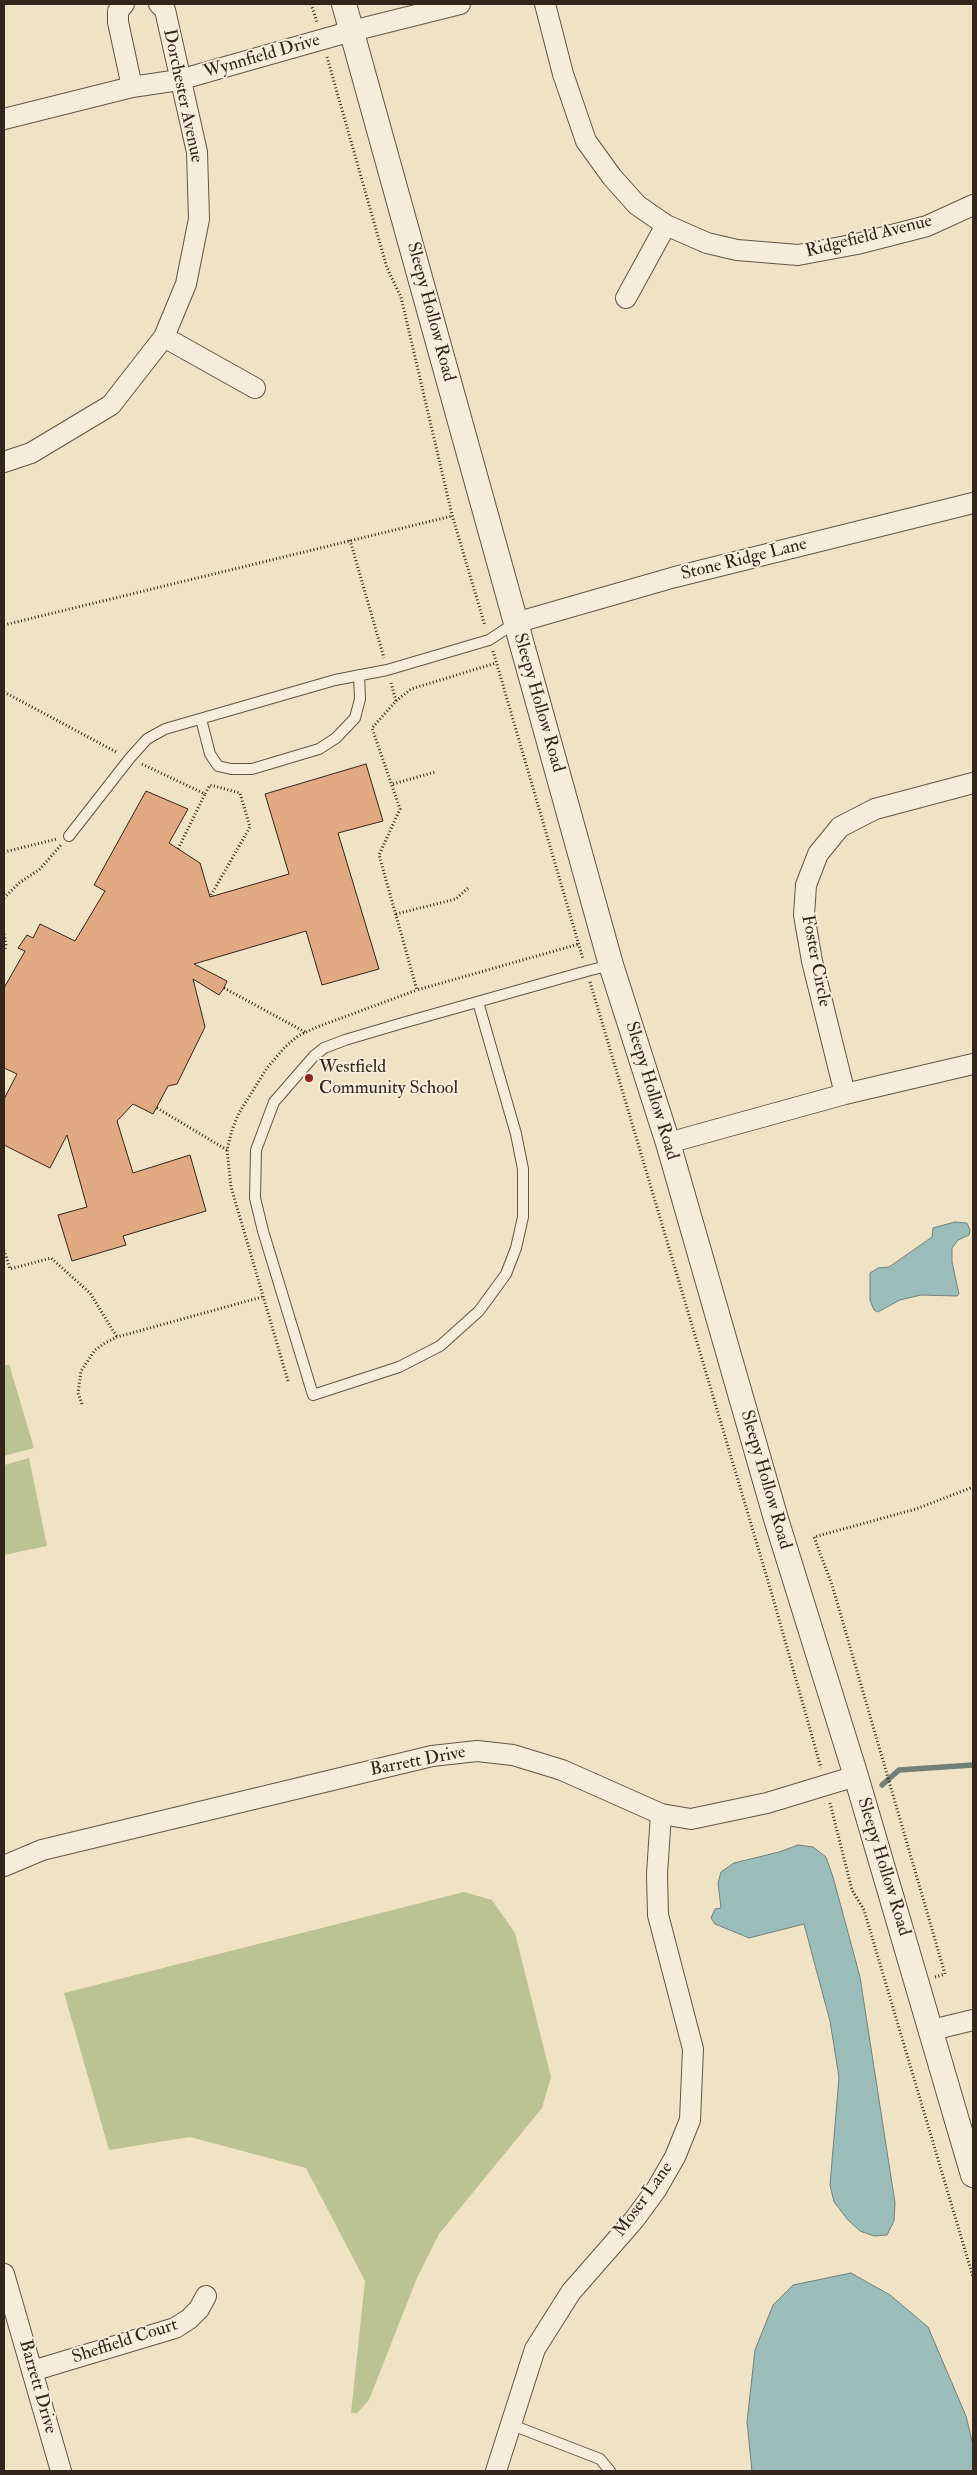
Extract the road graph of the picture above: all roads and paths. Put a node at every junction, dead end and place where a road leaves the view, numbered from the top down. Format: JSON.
{"nodes":[{"id":1,"x":124,"y":4,"type":"edge"},
{"id":2,"x":159,"y":4,"type":"edge"},
{"id":3,"x":311,"y":4,"type":"edge"},
{"id":4,"x":344,"y":4,"type":"edge"},
{"id":5,"x":460,"y":4,"type":"edge"},
{"id":6,"x":545,"y":4,"type":"edge"},
{"id":7,"x":352,"y":31,"type":"junction"},
{"id":8,"x":322,"y":39,"type":"junction"},
{"id":9,"x":179,"y":80,"type":"junction"},
{"id":10,"x":132,"y":87,"type":"junction"},
{"id":11,"x":4,"y":119,"type":"edge"},
{"id":12,"x":973,"y":205,"type":"edge"},
{"id":13,"x":666,"y":225,"type":"junction"},
{"id":14,"x":626,"y":298,"type":"dead end"},
{"id":15,"x":164,"y":337,"type":"junction"},
{"id":16,"x":255,"y":388,"type":"dead end"},
{"id":17,"x":4,"y":462,"type":"edge"},
{"id":18,"x":973,"y":503,"type":"edge"},
{"id":19,"x":452,"y":516,"type":"junction"},
{"id":20,"x":350,"y":540,"type":"junction"},
{"id":21,"x":515,"y":623,"type":"junction"},
{"id":22,"x":4,"y":625,"type":"edge"},
{"id":23,"x":490,"y":640,"type":"junction"},
{"id":24,"x":496,"y":663,"type":"junction"},
{"id":25,"x":387,"y":670,"type":"junction"},
{"id":26,"x":359,"y":675,"type":"junction"},
{"id":27,"x":4,"y":692,"type":"edge"},
{"id":28,"x":396,"y":701,"type":"junction"},
{"id":29,"x":201,"y":719,"type":"junction"},
{"id":30,"x":130,"y":758,"type":"junction"},
{"id":31,"x":435,"y":772,"type":"dead end"},
{"id":32,"x":973,"y":783,"type":"edge"},
{"id":33,"x":393,"y":784,"type":"junction"},
{"id":34,"x":205,"y":794,"type":"junction"},
{"id":35,"x":69,"y":836,"type":"junction"},
{"id":36,"x":178,"y":849,"type":"dead end"},
{"id":37,"x":4,"y":852,"type":"edge"},
{"id":38,"x":468,"y":888,"type":"dead end"},
{"id":39,"x":4,"y":898,"type":"edge"},
{"id":40,"x":210,"y":898,"type":"dead end"},
{"id":41,"x":396,"y":914,"type":"junction"},
{"id":42,"x":4,"y":934,"type":"edge"},
{"id":43,"x":579,"y":944,"type":"junction"},
{"id":44,"x":4,"y":951,"type":"edge"},
{"id":45,"x":611,"y":965,"type":"junction"},
{"id":46,"x":587,"y":971,"type":"junction"},
{"id":47,"x":224,"y":988,"type":"dead end"},
{"id":48,"x":417,"y":990,"type":"junction"},
{"id":49,"x":478,"y":1002,"type":"junction"},
{"id":50,"x":306,"y":1032,"type":"junction"},
{"id":51,"x":973,"y":1064,"type":"edge"},
{"id":52,"x":845,"y":1094,"type":"junction"},
{"id":53,"x":157,"y":1108,"type":"dead end"},
{"id":54,"x":668,"y":1143,"type":"junction"},
{"id":55,"x":227,"y":1150,"type":"junction"},
{"id":56,"x":4,"y":1250,"type":"edge"},
{"id":57,"x":262,"y":1297,"type":"junction"},
{"id":58,"x":117,"y":1337,"type":"junction"},
{"id":59,"x":288,"y":1381,"type":"dead end"},
{"id":60,"x":82,"y":1404,"type":"dead end"},
{"id":61,"x":973,"y":1487,"type":"edge"},
{"id":62,"x":856,"y":1776,"type":"junction"},
{"id":63,"x":825,"y":1784,"type":"junction"},
{"id":64,"x":662,"y":1814,"type":"junction"},
{"id":65,"x":4,"y":1866,"type":"edge"},
{"id":66,"x":945,"y":1974,"type":"dead end"},
{"id":67,"x":973,"y":2020,"type":"edge"},
{"id":68,"x":932,"y":2030,"type":"junction"},
{"id":69,"x":973,"y":2175,"type":"edge"},
{"id":70,"x":4,"y":2274,"type":"edge"},
{"id":71,"x":973,"y":2277,"type":"edge"},
{"id":72,"x":206,"y":2296,"type":"dead end"},
{"id":73,"x":32,"y":2371,"type":"junction"},
{"id":74,"x":512,"y":2425,"type":"junction"},
{"id":75,"x":61,"y":2471,"type":"edge"},
{"id":76,"x":496,"y":2471,"type":"edge"},
{"id":77,"x":610,"y":2471,"type":"edge"}],
"edges":[{"from":1,"to":10,"type":"street"},
{"from":2,"to":9,"type":"street","name":"Dorchester Avenue"},
{"from":3,"to":8,"type":"path"},
{"from":4,"to":7,"type":"street","name":"Sleepy Hollow Road"},
{"from":5,"to":7,"type":"street","name":"Wynnfield Drive"},
{"from":6,"to":13,"type":"street","name":"Ridgefield Avenue"},
{"from":7,"to":8,"type":"street","name":"Wynnfield Drive"},
{"from":7,"to":21,"type":"street","name":"Sleepy Hollow Road"},
{"from":8,"to":9,"type":"street","name":"Wynnfield Drive"},
{"from":8,"to":19,"type":"path"},
{"from":9,"to":10,"type":"street","name":"Wynnfield Drive"},
{"from":9,"to":15,"type":"street","name":"Dorchester Avenue"},
{"from":10,"to":11,"type":"street","name":"Wynnfield Drive"},
{"from":12,"to":13,"type":"street","name":"Ridgefield Avenue"},
{"from":13,"to":14,"type":"street"},
{"from":15,"to":16,"type":"street"},
{"from":15,"to":17,"type":"street","name":"Dorchester Avenue"},
{"from":18,"to":21,"type":"street","name":"Stone Ridge Lane"},
{"from":19,"to":20,"type":"path"},
{"from":19,"to":23,"type":"path"},
{"from":20,"to":22,"type":"path"},
{"from":20,"to":25,"type":"path"},
{"from":21,"to":23,"type":"lane"},
{"from":21,"to":45,"type":"street","name":"Sleepy Hollow Road"},
{"from":23,"to":24,"type":"path"},
{"from":23,"to":25,"type":"lane"},
{"from":24,"to":28,"type":"path"},
{"from":24,"to":43,"type":"path"},
{"from":25,"to":26,"type":"lane"},
{"from":25,"to":28,"type":"path"},
{"from":26,"to":29,"type":"lane"},
{"from":26,"to":29,"type":"lane"},
{"from":27,"to":30,"type":"path"},
{"from":28,"to":33,"type":"path"},
{"from":29,"to":30,"type":"lane"},
{"from":30,"to":34,"type":"path"},
{"from":30,"to":35,"type":"lane"},
{"from":31,"to":33,"type":"path"},
{"from":32,"to":52,"type":"street","name":"Foster Circle"},
{"from":33,"to":41,"type":"path"},
{"from":34,"to":36,"type":"path"},
{"from":34,"to":40,"type":"path"},
{"from":35,"to":37,"type":"path"},
{"from":35,"to":39,"type":"path"},
{"from":38,"to":41,"type":"path"},
{"from":41,"to":48,"type":"path"},
{"from":42,"to":44,"type":"path"},
{"from":43,"to":46,"type":"path"},
{"from":43,"to":48,"type":"path"},
{"from":45,"to":46,"type":"lane"},
{"from":45,"to":54,"type":"street","name":"Sleepy Hollow Road"},
{"from":46,"to":49,"type":"lane"},
{"from":46,"to":63,"type":"path"},
{"from":47,"to":50,"type":"path"},
{"from":48,"to":50,"type":"path"},
{"from":49,"to":49,"type":"lane"},
{"from":50,"to":55,"type":"path"},
{"from":51,"to":52,"type":"street"},
{"from":52,"to":54,"type":"street"},
{"from":53,"to":55,"type":"path"},
{"from":54,"to":62,"type":"street","name":"Sleepy Hollow Road"},
{"from":55,"to":57,"type":"path"},
{"from":56,"to":58,"type":"path"},
{"from":57,"to":58,"type":"path"},
{"from":57,"to":59,"type":"path"},
{"from":58,"to":60,"type":"path"},
{"from":61,"to":66,"type":"path"},
{"from":62,"to":63,"type":"street","name":"Barrett Drive"},
{"from":62,"to":68,"type":"street","name":"Sleepy Hollow Road"},
{"from":63,"to":64,"type":"street","name":"Barrett Drive"},
{"from":63,"to":71,"type":"path"},
{"from":64,"to":65,"type":"street","name":"Barrett Drive"},
{"from":64,"to":74,"type":"street","name":"Moser Lane"},
{"from":67,"to":68,"type":"street"},
{"from":68,"to":69,"type":"street","name":"Sleepy Hollow Road"},
{"from":70,"to":73,"type":"street","name":"Barrett Drive"},
{"from":72,"to":73,"type":"street","name":"Sheffield Court"},
{"from":73,"to":75,"type":"street","name":"Barrett Drive"},
{"from":74,"to":76,"type":"street","name":"Moser Lane"},
{"from":74,"to":77,"type":"lane"}]}
